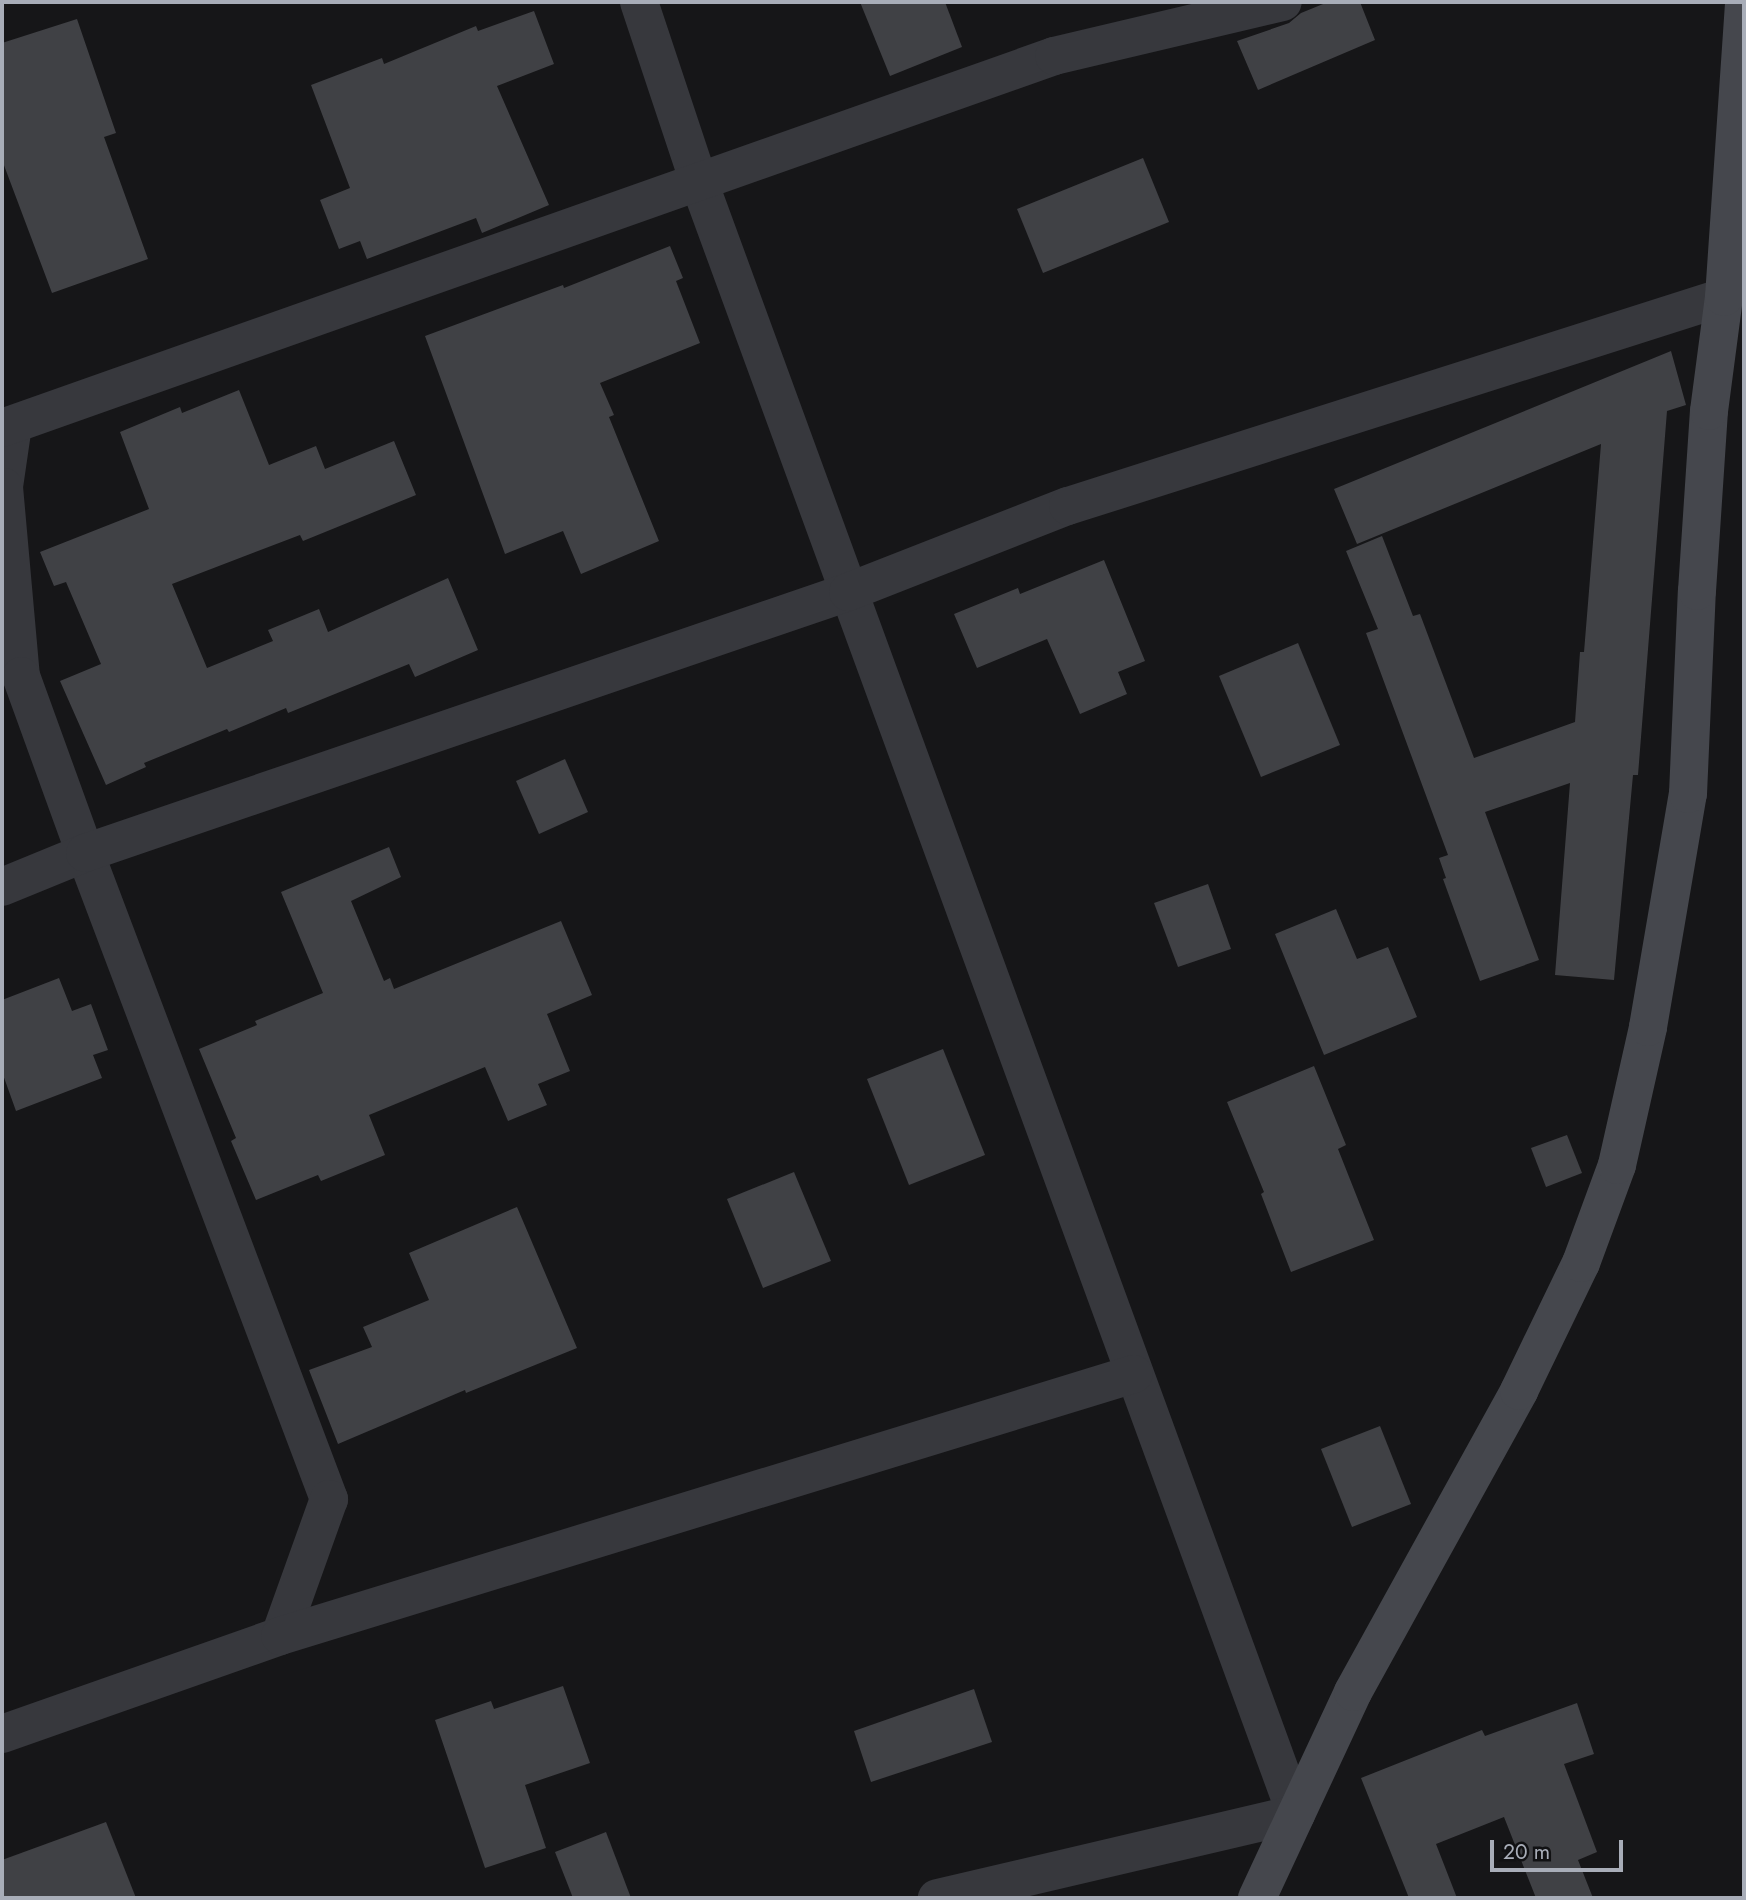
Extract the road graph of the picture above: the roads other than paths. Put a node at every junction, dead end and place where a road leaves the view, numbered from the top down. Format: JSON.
{"nodes":[{"id":1,"x":639,"y":2,"type":"edge"},
{"id":2,"x":1283,"y":2,"type":"edge"},
{"id":3,"x":1744,"y":2,"type":"edge"},
{"id":4,"x":699,"y":182,"type":"junction"},
{"id":5,"x":1724,"y":297,"type":"junction"},
{"id":6,"x":7,"y":427,"type":"edge"},
{"id":7,"x":848,"y":592,"type":"junction"},
{"id":8,"x":85,"y":853,"type":"junction"},
{"id":9,"x":2,"y":887,"type":"edge"},
{"id":10,"x":1134,"y":1374,"type":"junction"},
{"id":11,"x":279,"y":1636,"type":"junction"},
{"id":12,"x":2,"y":1734,"type":"edge"},
{"id":13,"x":1296,"y":1814,"type":"junction"},
{"id":14,"x":937,"y":1898,"type":"edge"},
{"id":15,"x":1257,"y":1898,"type":"edge"}],
"edges":[{"from":1,"to":4,"type":"street"},
{"from":2,"to":4,"type":"street"},
{"from":3,"to":5,"type":"street"},
{"from":4,"to":6,"type":"street"},
{"from":4,"to":7,"type":"street"},
{"from":5,"to":7,"type":"street"},
{"from":5,"to":13,"type":"street"},
{"from":6,"to":8,"type":"street"},
{"from":7,"to":8,"type":"street"},
{"from":7,"to":10,"type":"street"},
{"from":8,"to":9,"type":"street"},
{"from":8,"to":11,"type":"street"},
{"from":10,"to":11,"type":"street"},
{"from":10,"to":13,"type":"street"},
{"from":11,"to":12,"type":"street"},
{"from":13,"to":14,"type":"street"},
{"from":13,"to":15,"type":"street"}]}
